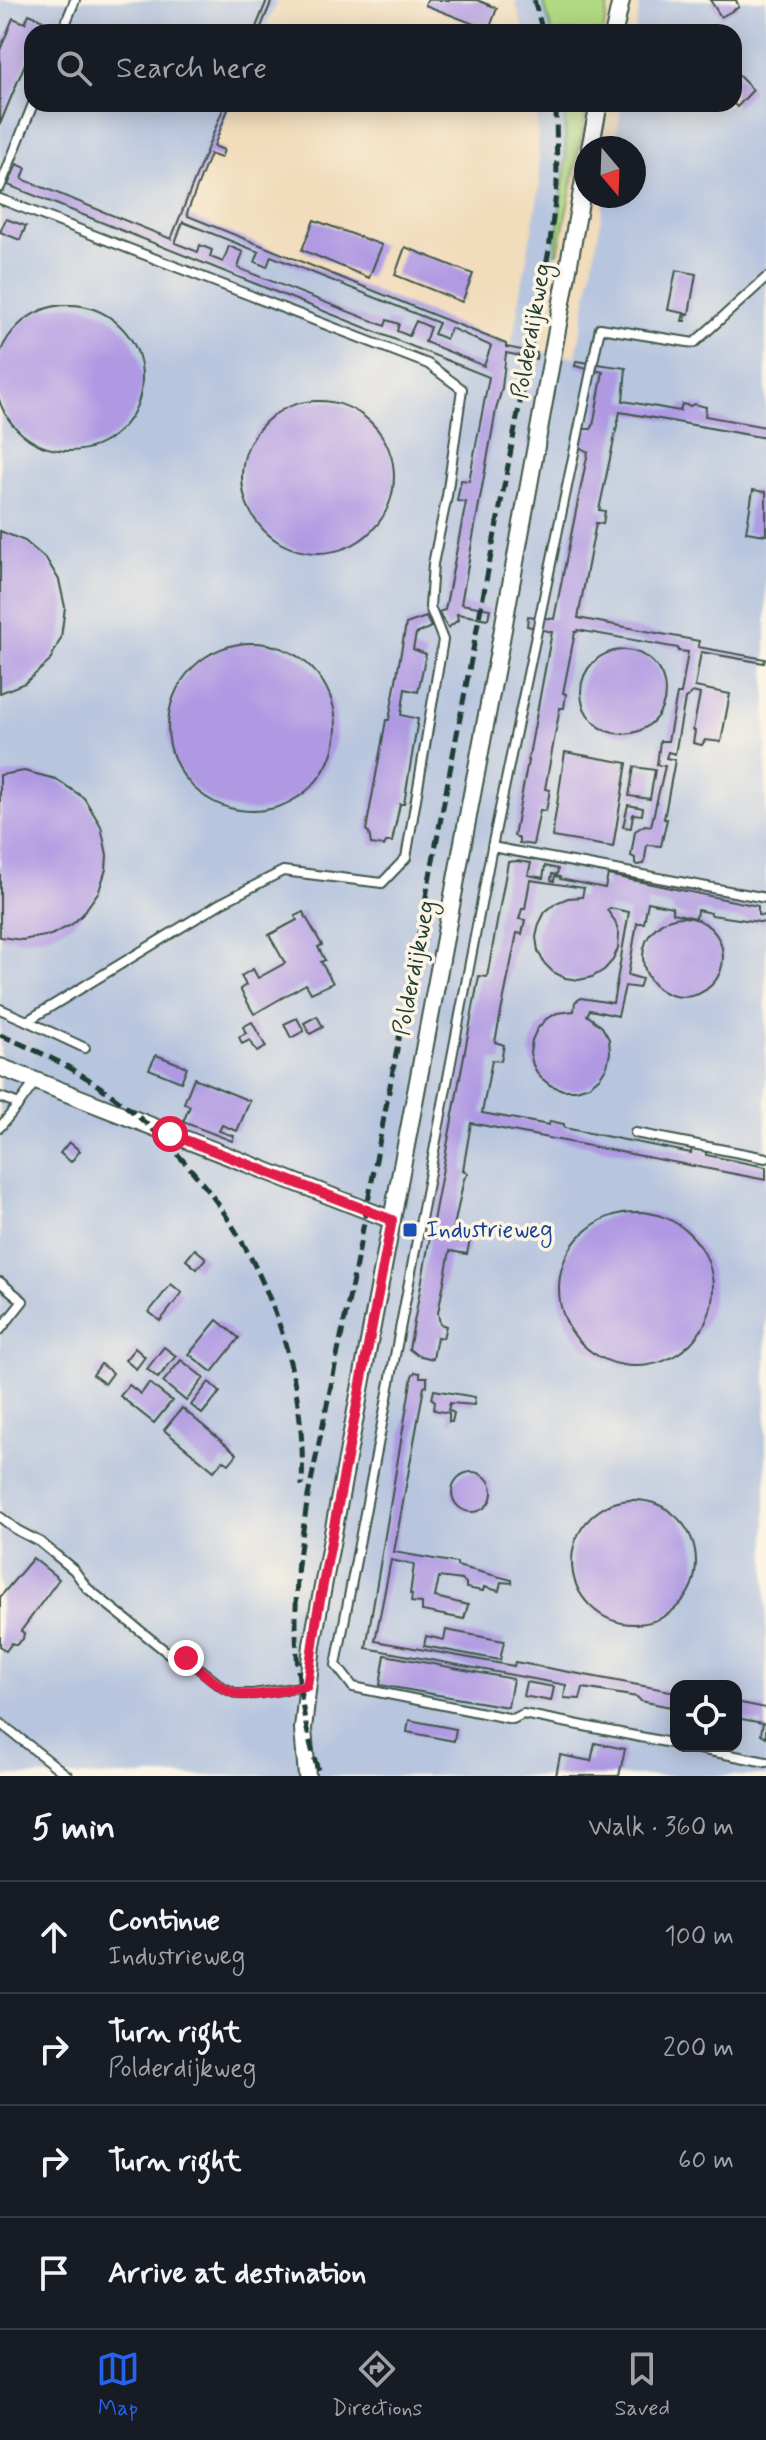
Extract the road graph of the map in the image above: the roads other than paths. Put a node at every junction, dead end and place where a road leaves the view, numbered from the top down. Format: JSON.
{"nodes":[{"id":1,"x":75,"y":0,"type":"edge"},
{"id":2,"x":621,"y":0,"type":"edge"},
{"id":3,"x":65,"y":24,"type":"edge"},
{"id":4,"x":616,"y":24,"type":"edge"},
{"id":5,"x":30,"y":112,"type":"edge"},
{"id":6,"x":597,"y":112,"type":"edge"},
{"id":7,"x":592,"y":136,"type":"edge"},
{"id":8,"x":0,"y":187,"type":"edge"},
{"id":9,"x":0,"y":199,"type":"edge"},
{"id":10,"x":579,"y":208,"type":"edge"},
{"id":11,"x":766,"y":278,"type":"edge"},
{"id":12,"x":492,"y":847,"type":"junction"},
{"id":13,"x":766,"y":898,"type":"edge"},
{"id":14,"x":0,"y":1009,"type":"edge"},
{"id":15,"x":27,"y":1021,"type":"junction"},
{"id":16,"x":85,"y":1048,"type":"dead end"},
{"id":17,"x":0,"y":1067,"type":"edge"},
{"id":18,"x":36,"y":1081,"type":"junction"},
{"id":19,"x":0,"y":1097,"type":"edge"},
{"id":20,"x":19,"y":1104,"type":"junction"},
{"id":21,"x":0,"y":1127,"type":"edge"},
{"id":22,"x":635,"y":1133,"type":"dead end"},
{"id":23,"x":766,"y":1158,"type":"edge"},
{"id":24,"x":392,"y":1220,"type":"junction"},
{"id":25,"x":0,"y":1282,"type":"edge"},
{"id":26,"x":0,"y":1330,"type":"edge"},
{"id":27,"x":0,"y":1517,"type":"edge"},
{"id":28,"x":307,"y":1686,"type":"junction"},
{"id":29,"x":0,"y":1723,"type":"edge"},
{"id":30,"x":670,"y":1743,"type":"edge"},
{"id":31,"x":715,"y":1752,"type":"edge"},
{"id":32,"x":766,"y":1762,"type":"edge"},
{"id":33,"x":68,"y":1776,"type":"edge"},
{"id":34,"x":307,"y":1776,"type":"edge"}],
"edges":[{"from":1,"to":3,"type":"lane"},
{"from":2,"to":4,"type":"street"},
{"from":5,"to":8,"type":"lane"},
{"from":6,"to":7,"type":"street"},
{"from":9,"to":15,"type":"lane"},
{"from":10,"to":24,"type":"street","name":"Polderdijkweg"},
{"from":11,"to":12,"type":"lane"},
{"from":12,"to":13,"type":"lane"},
{"from":12,"to":30,"type":"lane"},
{"from":14,"to":15,"type":"lane"},
{"from":15,"to":16,"type":"lane"},
{"from":17,"to":18,"type":"street"},
{"from":18,"to":20,"type":"lane"},
{"from":18,"to":24,"type":"street"},
{"from":19,"to":20,"type":"lane"},
{"from":20,"to":21,"type":"lane"},
{"from":22,"to":23,"type":"lane"},
{"from":24,"to":28,"type":"street","name":"Polderdijkweg"},
{"from":25,"to":26,"type":"lane"},
{"from":27,"to":28,"type":"lane"},
{"from":28,"to":34,"type":"street","name":"Polderdijkweg"},
{"from":29,"to":33,"type":"lane"},
{"from":31,"to":32,"type":"lane"}]}
